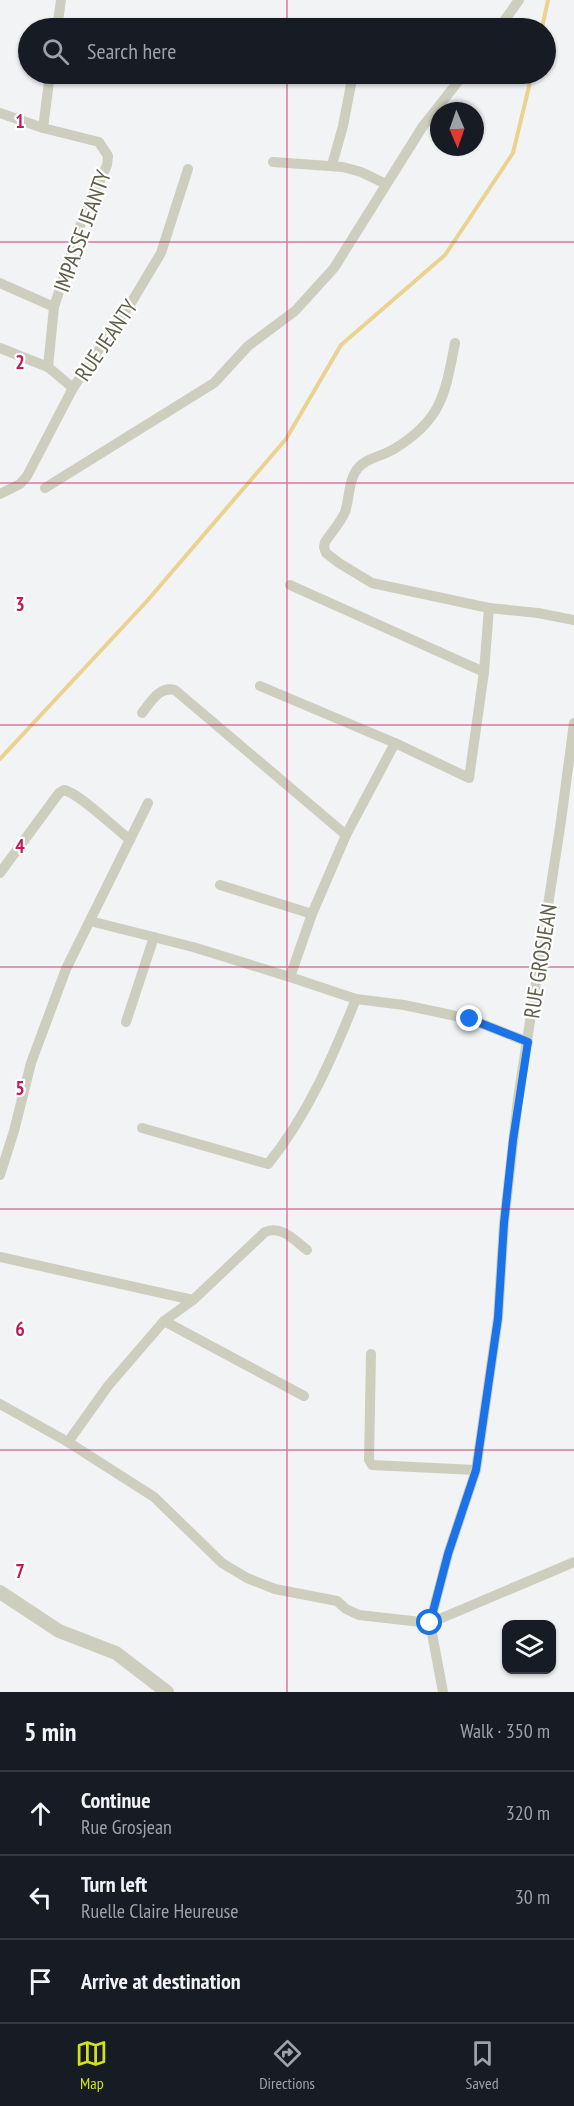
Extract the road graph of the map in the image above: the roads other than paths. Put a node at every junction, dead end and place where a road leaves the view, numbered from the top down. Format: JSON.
{"nodes":[{"id":1,"x":61,"y":0,"type":"edge"},
{"id":2,"x":519,"y":0,"type":"edge"},
{"id":3,"x":58,"y":18,"type":"edge"},
{"id":4,"x":506,"y":18,"type":"edge"},
{"id":5,"x":49,"y":84,"type":"edge"},
{"id":6,"x":351,"y":84,"type":"edge"},
{"id":7,"x":456,"y":84,"type":"edge"},
{"id":8,"x":0,"y":113,"type":"edge"},
{"id":9,"x":43,"y":128,"type":"junction"},
{"id":10,"x":273,"y":162,"type":"dead end"},
{"id":11,"x":332,"y":165,"type":"junction"},
{"id":12,"x":188,"y":169,"type":"dead end"},
{"id":13,"x":386,"y":184,"type":"junction"},
{"id":14,"x":0,"y":283,"type":"edge"},
{"id":15,"x":54,"y":307,"type":"junction"},
{"id":16,"x":455,"y":343,"type":"dead end"},
{"id":17,"x":0,"y":348,"type":"edge"},
{"id":18,"x":48,"y":367,"type":"junction"},
{"id":19,"x":74,"y":388,"type":"junction"},
{"id":20,"x":45,"y":488,"type":"dead end"},
{"id":21,"x":0,"y":495,"type":"edge"},
{"id":22,"x":290,"y":585,"type":"dead end"},
{"id":23,"x":489,"y":608,"type":"junction"},
{"id":24,"x":574,"y":620,"type":"edge"},
{"id":25,"x":484,"y":672,"type":"junction"},
{"id":26,"x":260,"y":686,"type":"dead end"},
{"id":27,"x":142,"y":713,"type":"dead end"},
{"id":28,"x":574,"y":723,"type":"edge"},
{"id":29,"x":394,"y":743,"type":"junction"},
{"id":30,"x":148,"y":803,"type":"dead end"},
{"id":31,"x":346,"y":835,"type":"junction"},
{"id":32,"x":130,"y":840,"type":"junction"},
{"id":33,"x":0,"y":873,"type":"edge"},
{"id":34,"x":220,"y":885,"type":"dead end"},
{"id":35,"x":312,"y":914,"type":"junction"},
{"id":36,"x":90,"y":921,"type":"junction"},
{"id":37,"x":154,"y":937,"type":"junction"},
{"id":38,"x":290,"y":977,"type":"junction"},
{"id":39,"x":356,"y":999,"type":"junction"},
{"id":40,"x":126,"y":1022,"type":"dead end"},
{"id":41,"x":528,"y":1042,"type":"junction"},
{"id":42,"x":142,"y":1128,"type":"dead end"},
{"id":43,"x":0,"y":1175,"type":"edge"},
{"id":44,"x":308,"y":1250,"type":"dead end"},
{"id":45,"x":0,"y":1257,"type":"edge"},
{"id":46,"x":193,"y":1300,"type":"junction"},
{"id":47,"x":164,"y":1321,"type":"junction"},
{"id":48,"x":371,"y":1354,"type":"dead end"},
{"id":49,"x":304,"y":1396,"type":"dead end"},
{"id":50,"x":0,"y":1404,"type":"edge"},
{"id":51,"x":68,"y":1442,"type":"junction"},
{"id":52,"x":476,"y":1470,"type":"junction"},
{"id":53,"x":574,"y":1562,"type":"edge"},
{"id":54,"x":0,"y":1592,"type":"edge"},
{"id":55,"x":430,"y":1623,"type":"junction"},
{"id":56,"x":167,"y":1692,"type":"edge"},
{"id":57,"x":443,"y":1692,"type":"edge"}],
"edges":[{"from":1,"to":3,"type":"street"},
{"from":2,"to":4,"type":"street"},
{"from":5,"to":9,"type":"street"},
{"from":6,"to":11,"type":"street"},
{"from":7,"to":13,"type":"street"},
{"from":8,"to":9,"type":"street"},
{"from":9,"to":15,"type":"street","name":"IMPASSE JEANTY"},
{"from":10,"to":11,"type":"street"},
{"from":11,"to":13,"type":"street"},
{"from":12,"to":19,"type":"street","name":"RUE JEANTY"},
{"from":13,"to":20,"type":"street"},
{"from":14,"to":15,"type":"street"},
{"from":15,"to":18,"type":"street","name":"IMPASSE JEANTY"},
{"from":16,"to":23,"type":"street"},
{"from":17,"to":18,"type":"street"},
{"from":18,"to":19,"type":"street"},
{"from":19,"to":21,"type":"street","name":"RUE JEANTY"},
{"from":22,"to":25,"type":"street"},
{"from":23,"to":24,"type":"street"},
{"from":23,"to":25,"type":"street"},
{"from":25,"to":29,"type":"street"},
{"from":26,"to":29,"type":"street"},
{"from":27,"to":31,"type":"street"},
{"from":28,"to":41,"type":"street","name":"RUE GROSJEAN"},
{"from":29,"to":31,"type":"street"},
{"from":30,"to":32,"type":"street"},
{"from":31,"to":35,"type":"street"},
{"from":32,"to":33,"type":"street"},
{"from":32,"to":36,"type":"street"},
{"from":34,"to":35,"type":"street"},
{"from":35,"to":38,"type":"street"},
{"from":36,"to":37,"type":"street"},
{"from":36,"to":43,"type":"street"},
{"from":37,"to":38,"type":"street"},
{"from":37,"to":40,"type":"street"},
{"from":38,"to":39,"type":"street"},
{"from":39,"to":41,"type":"street"},
{"from":39,"to":42,"type":"street"},
{"from":41,"to":52,"type":"street","name":"RUE GROSJEAN"},
{"from":44,"to":46,"type":"street"},
{"from":45,"to":46,"type":"street"},
{"from":46,"to":47,"type":"street"},
{"from":47,"to":49,"type":"street"},
{"from":47,"to":51,"type":"street"},
{"from":48,"to":52,"type":"street"},
{"from":50,"to":51,"type":"street"},
{"from":51,"to":55,"type":"street"},
{"from":52,"to":55,"type":"street","name":"RUE GROSJEAN"},
{"from":53,"to":55,"type":"street"},
{"from":54,"to":56,"type":"street"},
{"from":55,"to":57,"type":"street","name":"RUE GROSJEAN"}]}
